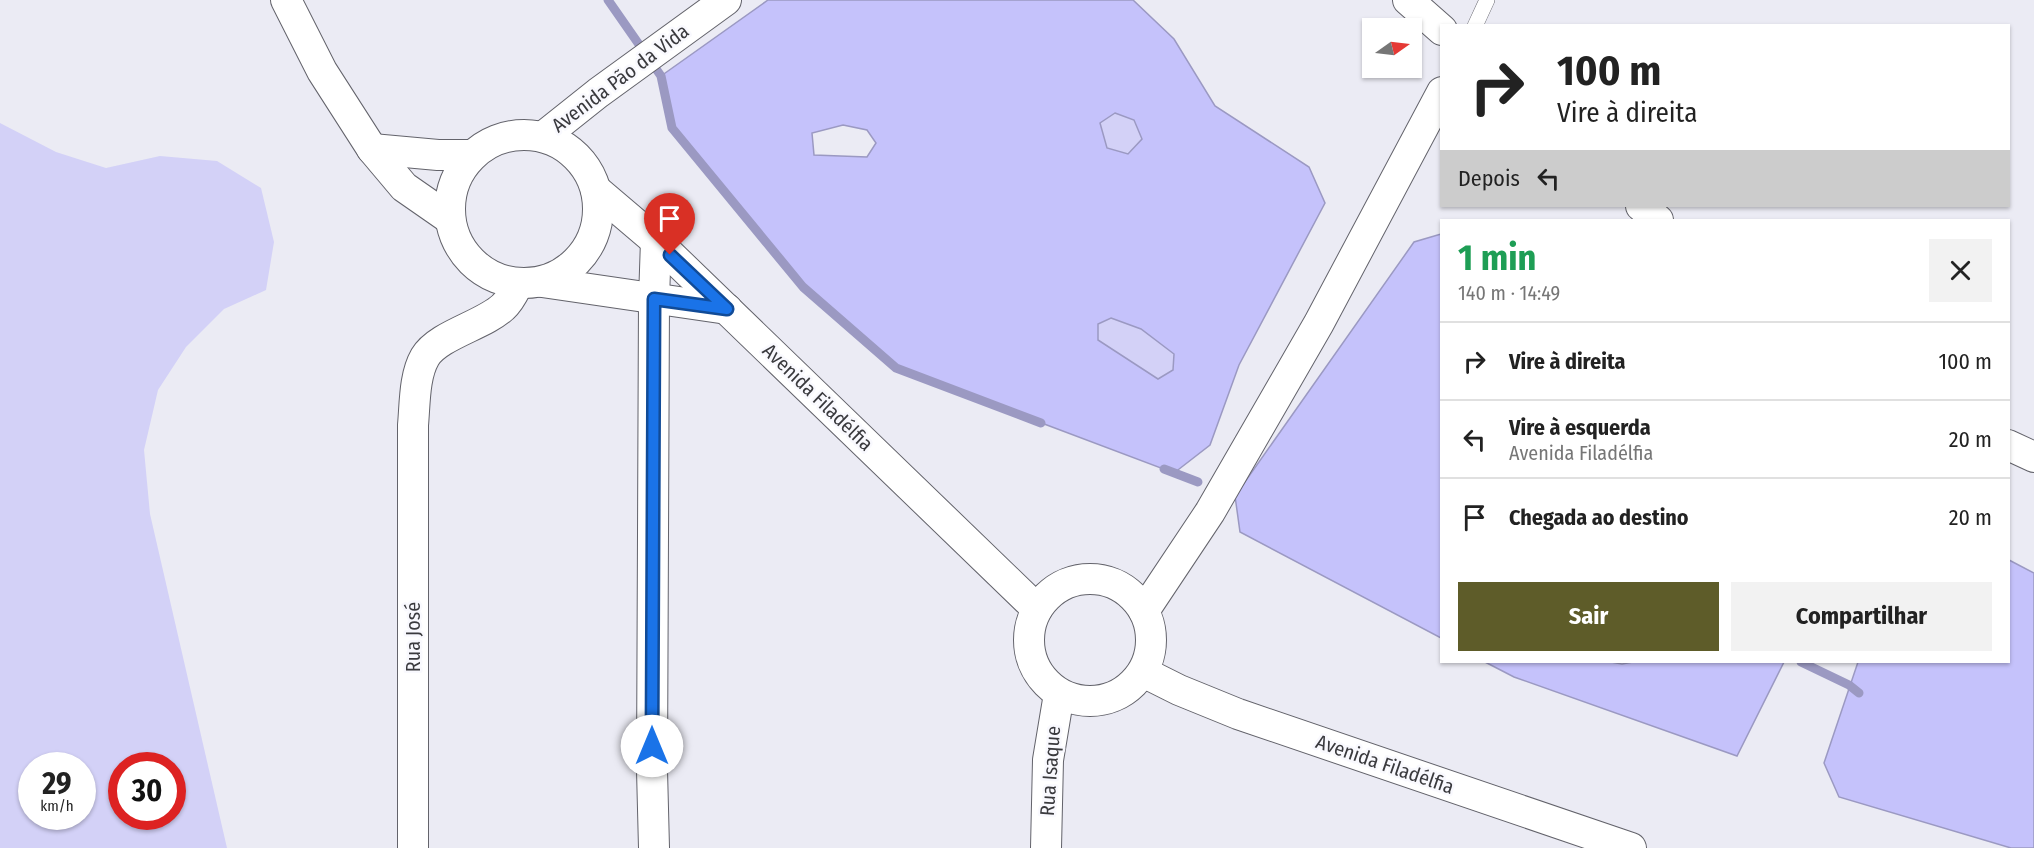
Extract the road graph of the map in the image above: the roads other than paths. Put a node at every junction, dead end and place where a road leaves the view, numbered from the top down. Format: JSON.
{"nodes":[{"id":1,"x":286,"y":0,"type":"edge"},
{"id":2,"x":726,"y":0,"type":"edge"},
{"id":3,"x":1408,"y":0,"type":"edge"},
{"id":4,"x":1487,"y":0,"type":"edge"},
{"id":5,"x":1476,"y":24,"type":"edge"},
{"id":6,"x":1440,"y":28,"type":"edge"},
{"id":7,"x":1440,"y":96,"type":"edge"},
{"id":8,"x":544,"y":136,"type":"junction"},
{"id":9,"x":372,"y":149,"type":"junction"},
{"id":10,"x":472,"y":155,"type":"junction"},
{"id":11,"x":596,"y":190,"type":"junction"},
{"id":12,"x":1642,"y":207,"type":"edge"},
{"id":13,"x":450,"y":219,"type":"junction"},
{"id":14,"x":1657,"y":219,"type":"edge"},
{"id":15,"x":656,"y":241,"type":"junction"},
{"id":16,"x":530,"y":283,"type":"junction"},
{"id":17,"x":654,"y":299,"type":"junction"},
{"id":18,"x":727,"y":309,"type":"junction"},
{"id":19,"x":2010,"y":446,"type":"edge"},
{"id":20,"x":2034,"y":457,"type":"edge"},
{"id":21,"x":1037,"y":609,"type":"junction"},
{"id":22,"x":1144,"y":611,"type":"junction"},
{"id":23,"x":1143,"y":672,"type":"junction"},
{"id":24,"x":1059,"y":694,"type":"junction"},
{"id":25,"x":413,"y":848,"type":"edge"},
{"id":26,"x":654,"y":848,"type":"edge"},
{"id":27,"x":1046,"y":848,"type":"edge"},
{"id":28,"x":1631,"y":848,"type":"edge"}],
"edges":[{"from":1,"to":9,"type":"street"},
{"from":2,"to":8,"type":"street","name":"Avenida Pão da Vida"},
{"from":3,"to":6,"type":"street"},
{"from":4,"to":5,"type":"lane"},
{"from":7,"to":22,"type":"street"},
{"from":8,"to":10,"type":"street"},
{"from":8,"to":11,"type":"street"},
{"from":9,"to":10,"type":"street"},
{"from":9,"to":13,"type":"street"},
{"from":10,"to":13,"type":"street"},
{"from":11,"to":15,"type":"street","name":"Avenida Filadélfia"},
{"from":11,"to":16,"type":"street"},
{"from":12,"to":14,"type":"street"},
{"from":13,"to":16,"type":"street"},
{"from":15,"to":17,"type":"street"},
{"from":15,"to":18,"type":"street","name":"Avenida Filadélfia"},
{"from":16,"to":17,"type":"street"},
{"from":16,"to":25,"type":"street","name":"Rua José"},
{"from":17,"to":18,"type":"street"},
{"from":17,"to":26,"type":"street"},
{"from":18,"to":21,"type":"street","name":"Avenida Filadélfia"},
{"from":19,"to":20,"type":"street"},
{"from":21,"to":22,"type":"street"},
{"from":21,"to":24,"type":"street"},
{"from":22,"to":23,"type":"street"},
{"from":23,"to":24,"type":"street"},
{"from":23,"to":28,"type":"street","name":"Avenida Filadélfia"},
{"from":24,"to":27,"type":"street","name":"Rua Isaque"}]}
